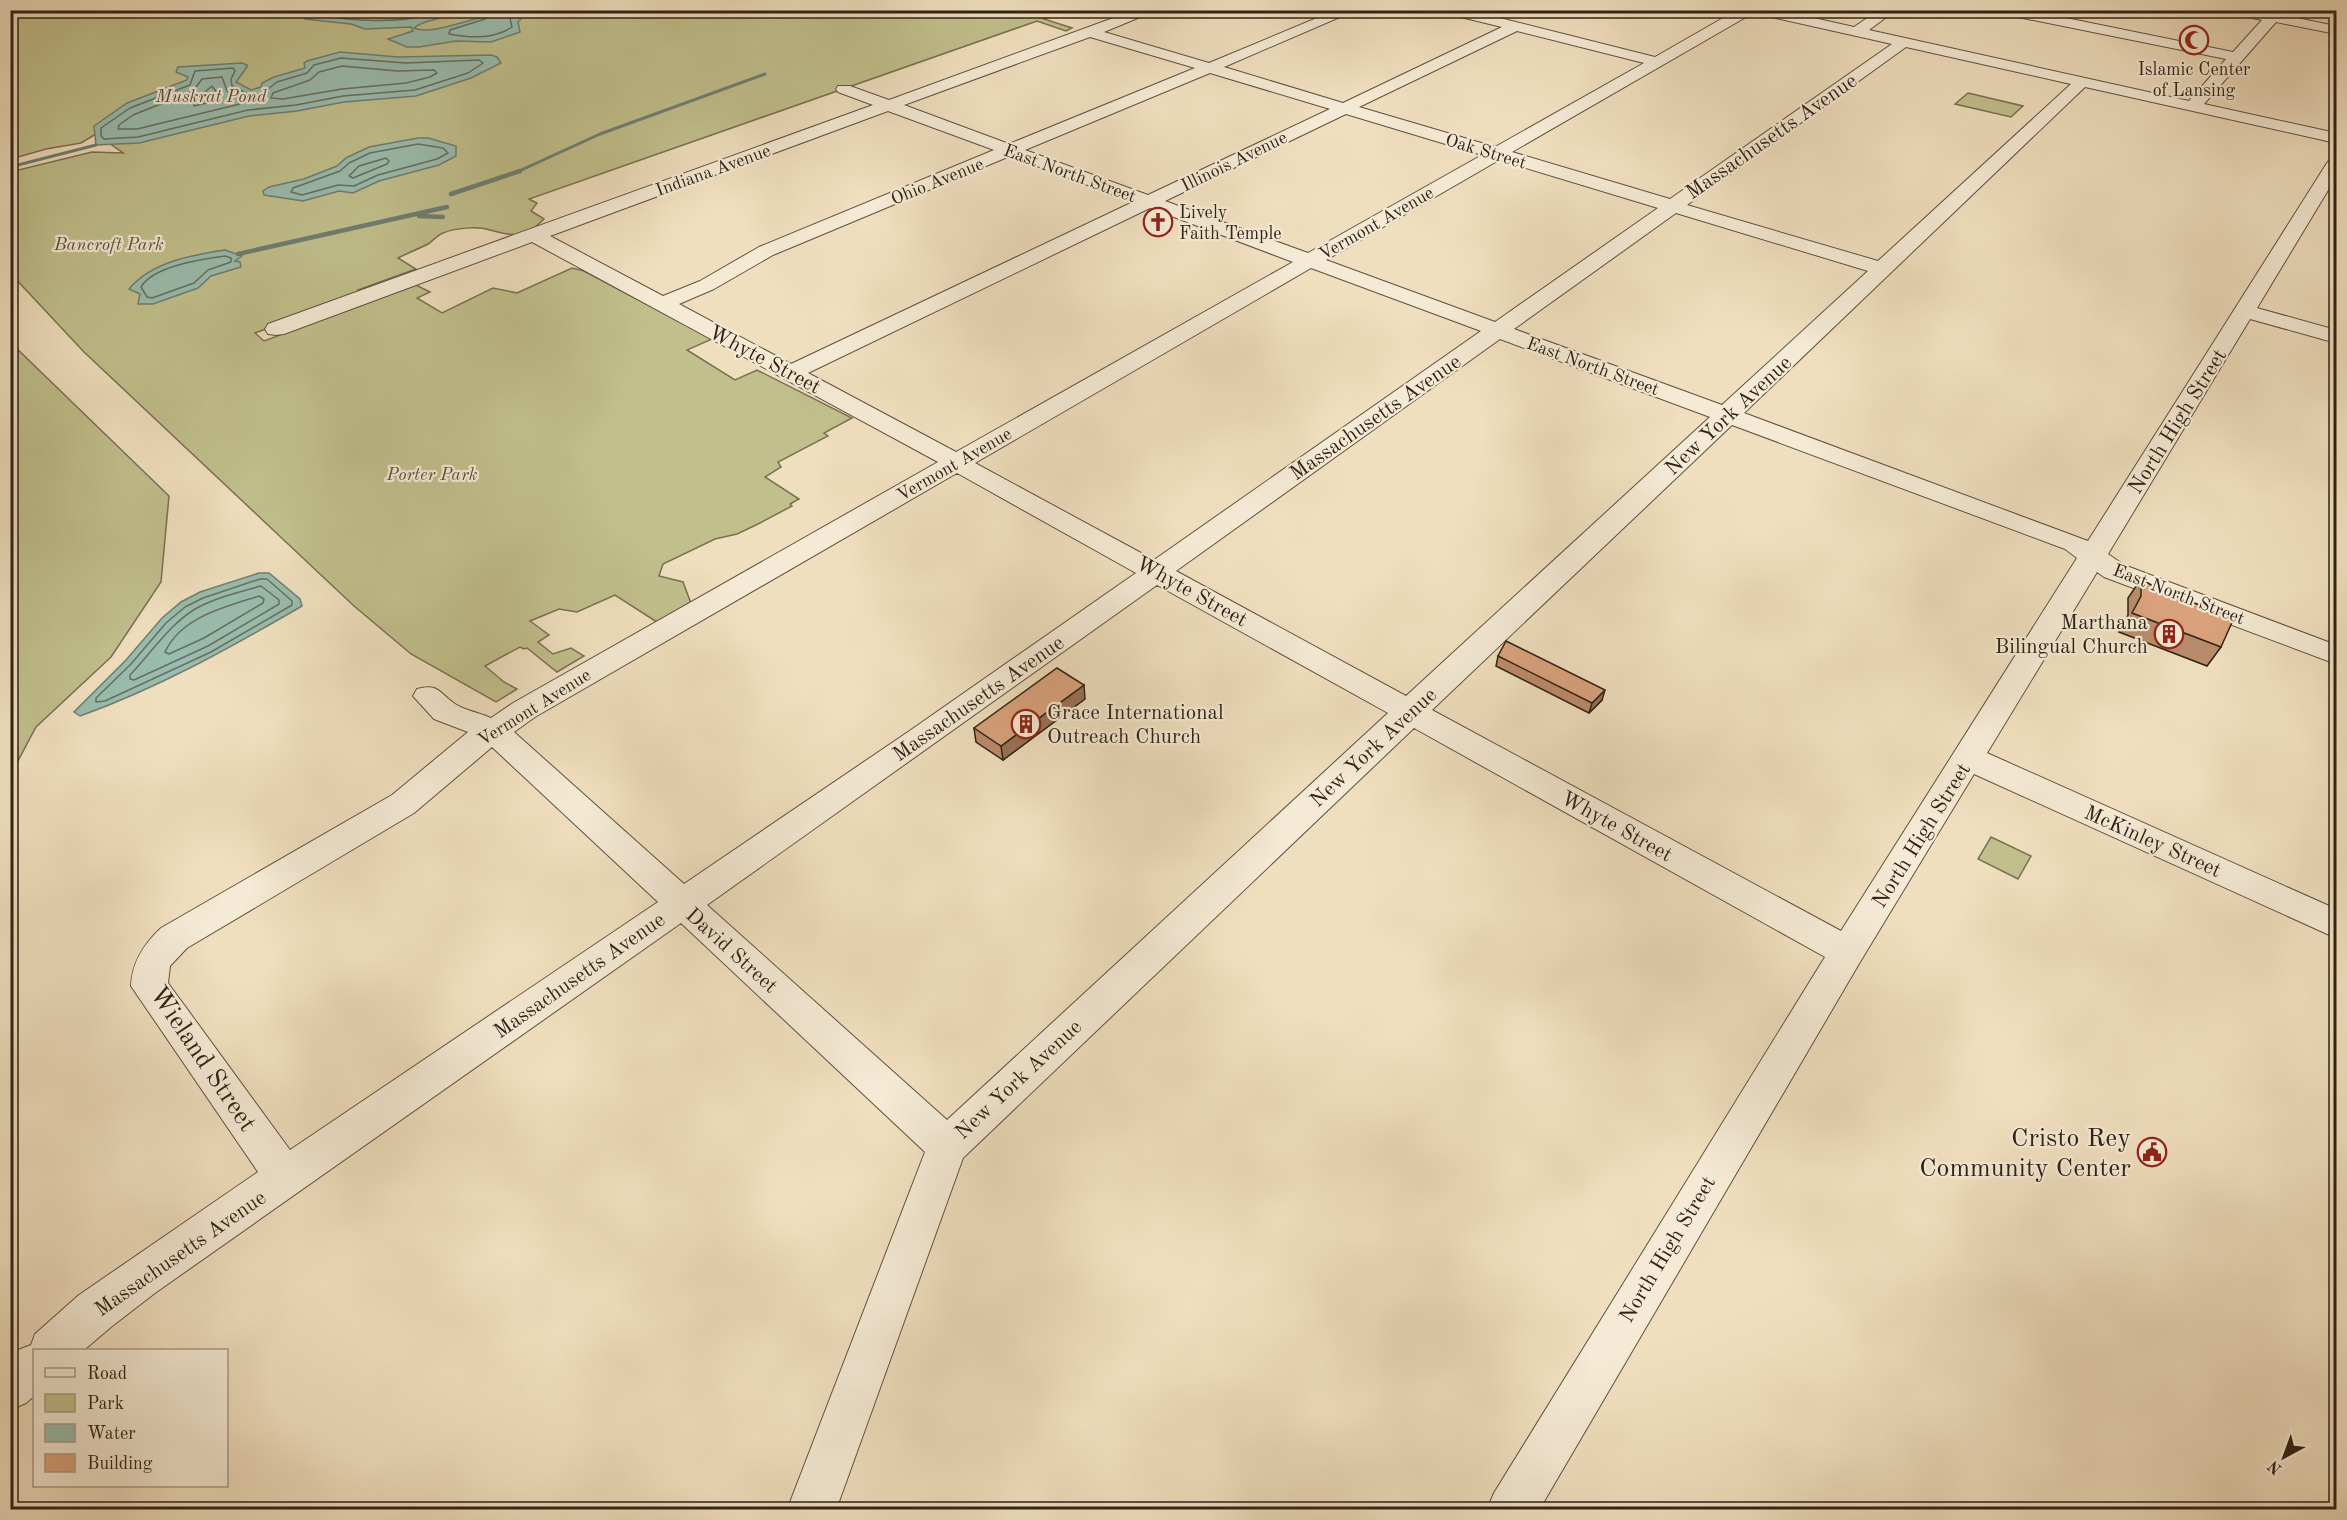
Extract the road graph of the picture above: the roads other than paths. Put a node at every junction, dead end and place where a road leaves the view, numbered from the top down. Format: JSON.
{"nodes":[{"id":1,"x":1150,"y":10,"type":"edge"},
{"id":2,"x":1349,"y":10,"type":"edge"},
{"id":3,"x":1449,"y":10,"type":"edge"},
{"id":4,"x":1748,"y":10,"type":"edge"},
{"id":5,"x":1757,"y":10,"type":"edge"},
{"id":6,"x":1889,"y":10,"type":"edge"},
{"id":7,"x":2234,"y":10,"type":"edge"},
{"id":8,"x":2008,"y":11,"type":"edge"},
{"id":9,"x":1775,"y":12,"type":"edge"},
{"id":10,"x":2276,"y":14,"type":"edge"},
{"id":11,"x":1514,"y":27,"type":"junction"},
{"id":12,"x":2337,"y":30,"type":"edge"},
{"id":13,"x":1090,"y":32,"type":"junction"},
{"id":14,"x":1857,"y":32,"type":"junction"},
{"id":15,"x":1903,"y":43,"type":"junction"},
{"id":16,"x":2237,"y":57,"type":"junction"},
{"id":17,"x":1657,"y":62,"type":"junction"},
{"id":18,"x":1210,"y":68,"type":"junction"},
{"id":19,"x":2082,"y":82,"type":"junction"},
{"id":20,"x":844,"y":89,"type":"dead end"},
{"id":21,"x":888,"y":105,"type":"junction"},
{"id":22,"x":2192,"y":106,"type":"junction"},
{"id":23,"x":1344,"y":108,"type":"junction"},
{"id":24,"x":2337,"y":138,"type":"edge"},
{"id":25,"x":1011,"y":151,"type":"junction"},
{"id":26,"x":1497,"y":154,"type":"junction"},
{"id":27,"x":2337,"y":163,"type":"edge"},
{"id":28,"x":1149,"y":202,"type":"junction"},
{"id":29,"x":1672,"y":206,"type":"junction"},
{"id":30,"x":534,"y":235,"type":"junction"},
{"id":31,"x":1310,"y":261,"type":"junction"},
{"id":32,"x":1883,"y":269,"type":"junction"},
{"id":33,"x":662,"y":304,"type":"junction"},
{"id":34,"x":2246,"y":311,"type":"junction"},
{"id":35,"x":276,"y":328,"type":"dead end"},
{"id":36,"x":1497,"y":330,"type":"junction"},
{"id":37,"x":2337,"y":337,"type":"edge"},
{"id":38,"x":791,"y":373,"type":"junction"},
{"id":39,"x":1727,"y":416,"type":"junction"},
{"id":40,"x":957,"y":462,"type":"junction"},
{"id":41,"x":2092,"y":557,"type":"junction"},
{"id":42,"x":1156,"y":572,"type":"junction"},
{"id":43,"x":2337,"y":655,"type":"edge"},
{"id":44,"x":428,"y":696,"type":"dead end"},
{"id":45,"x":1411,"y":712,"type":"junction"},
{"id":46,"x":493,"y":730,"type":"junction"},
{"id":47,"x":1969,"y":758,"type":"junction"},
{"id":48,"x":682,"y":904,"type":"junction"},
{"id":49,"x":2337,"y":924,"type":"edge"},
{"id":50,"x":174,"y":938,"type":"joint"},
{"id":51,"x":1847,"y":952,"type":"junction"},
{"id":52,"x":947,"y":1146,"type":"junction"},
{"id":53,"x":286,"y":1178,"type":"junction"},
{"id":54,"x":52,"y":1349,"type":"edge"},
{"id":55,"x":33,"y":1367,"type":"edge"},
{"id":56,"x":10,"y":1387,"type":"edge"},
{"id":57,"x":811,"y":1509,"type":"edge"},
{"id":58,"x":1511,"y":1509,"type":"edge"}],
"edges":[{"from":1,"to":13,"type":"street","name":"Indiana Avenue"},
{"from":2,"to":18,"type":"street","name":"Ohio Avenue"},
{"from":3,"to":11,"type":"street"},
{"from":4,"to":17,"type":"street","name":"Vermont Avenue"},
{"from":5,"to":9,"type":"street"},
{"from":6,"to":14,"type":"street"},
{"from":7,"to":10,"type":"street"},
{"from":8,"to":16,"type":"street"},
{"from":9,"to":14,"type":"street"},
{"from":10,"to":12,"type":"street"},
{"from":10,"to":16,"type":"street"},
{"from":11,"to":17,"type":"street"},
{"from":11,"to":23,"type":"street","name":"Illinois Avenue"},
{"from":13,"to":18,"type":"street","name":"Oak Street"},
{"from":13,"to":21,"type":"street","name":"Indiana Avenue"},
{"from":14,"to":15,"type":"street"},
{"from":15,"to":19,"type":"street"},
{"from":15,"to":29,"type":"street","name":"Massachusetts Avenue"},
{"from":16,"to":22,"type":"street"},
{"from":17,"to":26,"type":"street","name":"Vermont Avenue"},
{"from":18,"to":23,"type":"street","name":"Oak Street"},
{"from":18,"to":25,"type":"street","name":"Ohio Avenue"},
{"from":19,"to":22,"type":"street"},
{"from":19,"to":32,"type":"street","name":"New York Avenue"},
{"from":20,"to":21,"type":"street","name":"East North Street"},
{"from":21,"to":25,"type":"street","name":"East North Street"},
{"from":21,"to":30,"type":"street","name":"Indiana Avenue"},
{"from":22,"to":24,"type":"street"},
{"from":23,"to":26,"type":"street","name":"Oak Street"},
{"from":23,"to":28,"type":"street","name":"Illinois Avenue"},
{"from":25,"to":28,"type":"street","name":"East North Street"},
{"from":25,"to":33,"type":"street","name":"Ohio Avenue"},
{"from":26,"to":29,"type":"street","name":"Oak Street"},
{"from":26,"to":31,"type":"street","name":"Vermont Avenue"},
{"from":27,"to":34,"type":"street","name":"North High Street"},
{"from":28,"to":31,"type":"street","name":"East North Street"},
{"from":28,"to":38,"type":"street","name":"Illinois Avenue"},
{"from":29,"to":32,"type":"street","name":"Oak Street"},
{"from":29,"to":36,"type":"street","name":"Massachusetts Avenue"},
{"from":30,"to":33,"type":"street","name":"Whyte Street"},
{"from":30,"to":35,"type":"street","name":"Indiana Avenue"},
{"from":31,"to":36,"type":"street","name":"East North Street"},
{"from":31,"to":40,"type":"street","name":"Vermont Avenue"},
{"from":32,"to":39,"type":"street","name":"New York Avenue"},
{"from":33,"to":38,"type":"street","name":"Whyte Street"},
{"from":34,"to":37,"type":"street"},
{"from":34,"to":41,"type":"street","name":"North High Street"},
{"from":36,"to":39,"type":"street","name":"East North Street"},
{"from":36,"to":42,"type":"street","name":"Massachusetts Avenue"},
{"from":38,"to":40,"type":"street","name":"Whyte Street"},
{"from":39,"to":41,"type":"street","name":"East North Street"},
{"from":39,"to":45,"type":"street","name":"New York Avenue"},
{"from":40,"to":42,"type":"street","name":"Whyte Street"},
{"from":40,"to":46,"type":"street","name":"Vermont Avenue"},
{"from":41,"to":43,"type":"street","name":"East North Street"},
{"from":41,"to":47,"type":"street","name":"North High Street"},
{"from":42,"to":45,"type":"street","name":"Whyte Street"},
{"from":42,"to":48,"type":"street","name":"Massachusetts Avenue"},
{"from":44,"to":46,"type":"street","name":"David Street"},
{"from":45,"to":51,"type":"street","name":"Whyte Street"},
{"from":45,"to":52,"type":"street","name":"New York Avenue"},
{"from":46,"to":48,"type":"street","name":"David Street"},
{"from":46,"to":50,"type":"street","name":"Vermont Avenue"},
{"from":47,"to":49,"type":"street","name":"McKinley Street"},
{"from":47,"to":51,"type":"street","name":"North High Street"},
{"from":48,"to":52,"type":"street","name":"David Street"},
{"from":48,"to":53,"type":"street","name":"Massachusetts Avenue"},
{"from":50,"to":53,"type":"street","name":"Wieland Street"},
{"from":51,"to":58,"type":"street","name":"North High Street"},
{"from":52,"to":57,"type":"street","name":"New York Avenue"},
{"from":53,"to":54,"type":"street","name":"Massachusetts Avenue"},
{"from":55,"to":56,"type":"street"}]}
